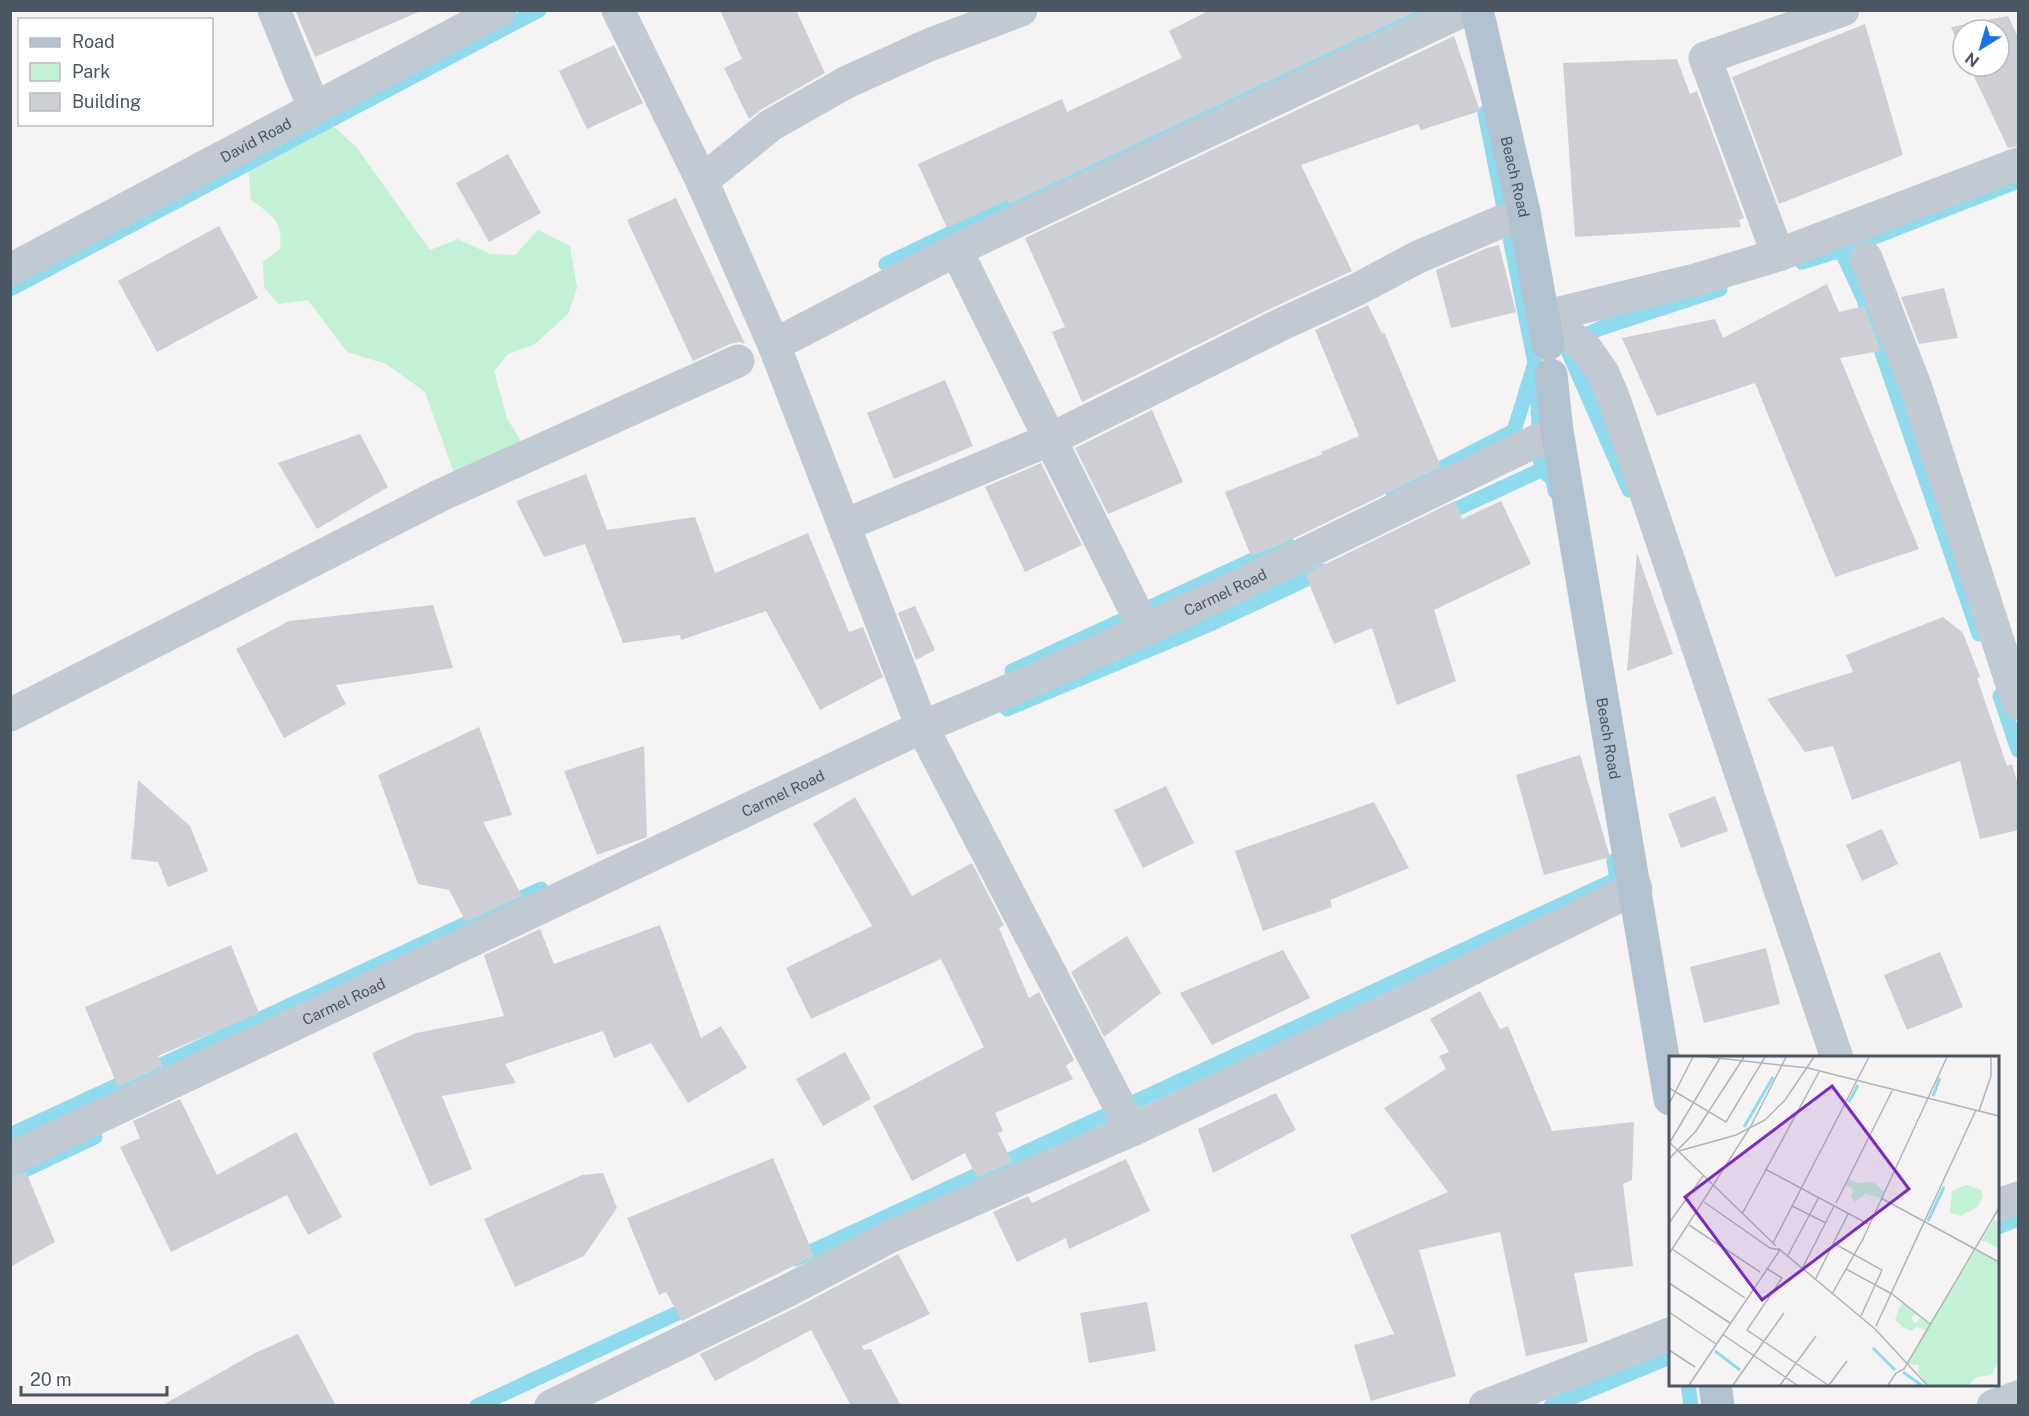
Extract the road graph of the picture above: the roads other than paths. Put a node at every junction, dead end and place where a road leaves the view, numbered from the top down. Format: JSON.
{"nodes":[{"id":1,"x":274,"y":10,"type":"edge"},
{"id":2,"x":500,"y":10,"type":"edge"},
{"id":3,"x":618,"y":10,"type":"edge"},
{"id":4,"x":1021,"y":10,"type":"edge"},
{"id":5,"x":1464,"y":10,"type":"edge"},
{"id":6,"x":1477,"y":10,"type":"edge"},
{"id":7,"x":1843,"y":10,"type":"edge"},
{"id":8,"x":314,"y":108,"type":"junction"},
{"id":9,"x":2019,"y":164,"type":"edge"},
{"id":10,"x":702,"y":181,"type":"junction"},
{"id":11,"x":1524,"y":212,"type":"junction"},
{"id":12,"x":956,"y":250,"type":"junction"},
{"id":13,"x":1778,"y":255,"type":"junction"},
{"id":14,"x":1866,"y":258,"type":"dead end"},
{"id":15,"x":10,"y":270,"type":"edge"},
{"id":16,"x":774,"y":345,"type":"junction"},
{"id":17,"x":1548,"y":345,"type":"junction"},
{"id":18,"x":738,"y":361,"type":"dead end"},
{"id":19,"x":1557,"y":431,"type":"junction"},
{"id":20,"x":1051,"y":439,"type":"junction"},
{"id":21,"x":845,"y":525,"type":"junction"},
{"id":22,"x":1145,"y":630,"type":"junction"},
{"id":23,"x":2019,"y":703,"type":"edge"},
{"id":24,"x":10,"y":716,"type":"edge"},
{"id":25,"x":922,"y":727,"type":"junction"},
{"id":26,"x":1636,"y":888,"type":"junction"},
{"id":27,"x":1836,"y":1056,"type":"edge"},
{"id":28,"x":1669,"y":1088,"type":"edge"},
{"id":29,"x":1132,"y":1130,"type":"junction"},
{"id":30,"x":10,"y":1159,"type":"edge"},
{"id":31,"x":2019,"y":1198,"type":"edge"},
{"id":32,"x":1999,"y":1205,"type":"edge"},
{"id":33,"x":1669,"y":1335,"type":"edge"},
{"id":34,"x":1715,"y":1386,"type":"edge"},
{"id":35,"x":2019,"y":1397,"type":"edge"},
{"id":36,"x":551,"y":1406,"type":"edge"},
{"id":37,"x":1485,"y":1406,"type":"edge"},
{"id":38,"x":1718,"y":1406,"type":"edge"},
{"id":39,"x":1993,"y":1406,"type":"edge"}],
"edges":[{"from":1,"to":8,"type":"street"},
{"from":2,"to":8,"type":"street","name":"David Road"},
{"from":3,"to":10,"type":"street"},
{"from":4,"to":10,"type":"street"},
{"from":5,"to":12,"type":"street"},
{"from":6,"to":11,"type":"main road","name":"Beach Road"},
{"from":7,"to":13,"type":"street"},
{"from":8,"to":15,"type":"street","name":"David Road"},
{"from":9,"to":13,"type":"street"},
{"from":10,"to":16,"type":"street"},
{"from":11,"to":17,"type":"main road","name":"Beach Road"},
{"from":11,"to":20,"type":"street"},
{"from":12,"to":16,"type":"street"},
{"from":12,"to":20,"type":"street"},
{"from":13,"to":17,"type":"street"},
{"from":14,"to":23,"type":"street"},
{"from":16,"to":21,"type":"street"},
{"from":17,"to":19,"type":"main road","name":"Beach Road"},
{"from":17,"to":27,"type":"street"},
{"from":18,"to":24,"type":"street"},
{"from":19,"to":22,"type":"street","name":"Carmel Road"},
{"from":19,"to":26,"type":"main road","name":"Beach Road"},
{"from":20,"to":21,"type":"street"},
{"from":20,"to":22,"type":"street"},
{"from":21,"to":25,"type":"street"},
{"from":22,"to":25,"type":"street","name":"Carmel Road"},
{"from":25,"to":29,"type":"street"},
{"from":25,"to":30,"type":"street","name":"Carmel Road"},
{"from":26,"to":28,"type":"main road","name":"Beach Road"},
{"from":26,"to":29,"type":"street"},
{"from":29,"to":36,"type":"street"},
{"from":31,"to":32,"type":"street"},
{"from":33,"to":37,"type":"street"},
{"from":34,"to":38,"type":"main road"},
{"from":35,"to":39,"type":"street"}]}
